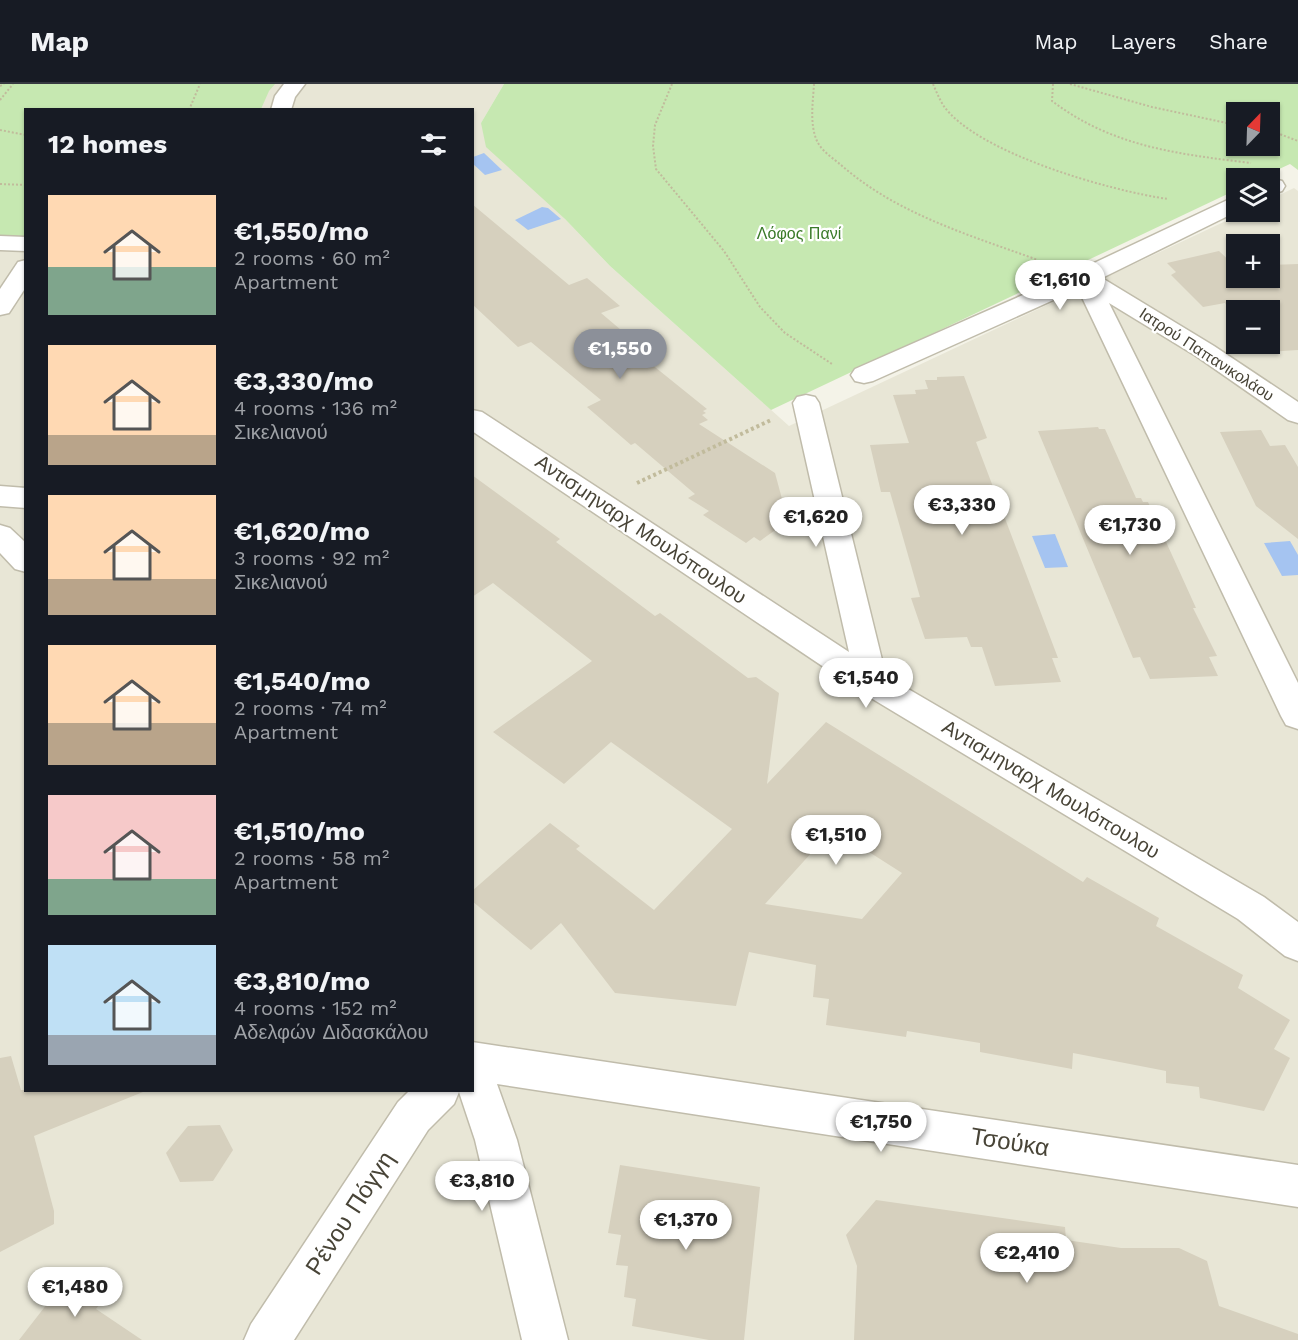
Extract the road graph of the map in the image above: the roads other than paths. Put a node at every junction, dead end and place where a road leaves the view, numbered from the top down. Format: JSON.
{"nodes":[{"id":1,"x":295,"y":84,"type":"edge"},
{"id":2,"x":282,"y":108,"type":"edge"},
{"id":3,"x":1226,"y":208,"type":"edge"},
{"id":4,"x":0,"y":243,"type":"edge"},
{"id":5,"x":24,"y":244,"type":"edge"},
{"id":6,"x":24,"y":270,"type":"edge"},
{"id":7,"x":1084,"y":277,"type":"junction"},
{"id":8,"x":0,"y":308,"type":"edge"},
{"id":9,"x":864,"y":375,"type":"road end"},
{"id":10,"x":806,"y":403,"type":"road end"},
{"id":11,"x":1298,"y":414,"type":"edge"},
{"id":12,"x":474,"y":419,"type":"edge"},
{"id":13,"x":0,"y":496,"type":"edge"},
{"id":14,"x":24,"y":498,"type":"edge"},
{"id":15,"x":0,"y":535,"type":"edge"},
{"id":16,"x":24,"y":560,"type":"edge"},
{"id":17,"x":872,"y":683,"type":"junction"},
{"id":18,"x":1298,"y":716,"type":"edge"},
{"id":19,"x":1298,"y":944,"type":"edge"},
{"id":20,"x":474,"y":1061,"type":"edge"},
{"id":21,"x":474,"y":1075,"type":"edge"},
{"id":22,"x":438,"y":1092,"type":"edge"},
{"id":23,"x":1298,"y":1186,"type":"edge"},
{"id":24,"x":267,"y":1340,"type":"edge"},
{"id":25,"x":545,"y":1340,"type":"edge"}],
"edges":[{"from":1,"to":2,"type":"street"},
{"from":3,"to":7,"type":"street"},
{"from":4,"to":5,"type":"street"},
{"from":6,"to":8,"type":"street"},
{"from":7,"to":9,"type":"street"},
{"from":7,"to":11,"type":"street","name":"Ιατρού Παπανικολάου"},
{"from":7,"to":18,"type":"street"},
{"from":10,"to":17,"type":"street"},
{"from":12,"to":17,"type":"street","name":"Αντισμηναρχ Μουλόπουλου"},
{"from":13,"to":14,"type":"street"},
{"from":15,"to":16,"type":"street"},
{"from":17,"to":19,"type":"street","name":"Αντισμηναρχ Μουλόπουλου"},
{"from":20,"to":23,"type":"street","name":"Τσούκα"},
{"from":21,"to":25,"type":"street"},
{"from":22,"to":24,"type":"street","name":"Ρένου Πόγγη"}]}
